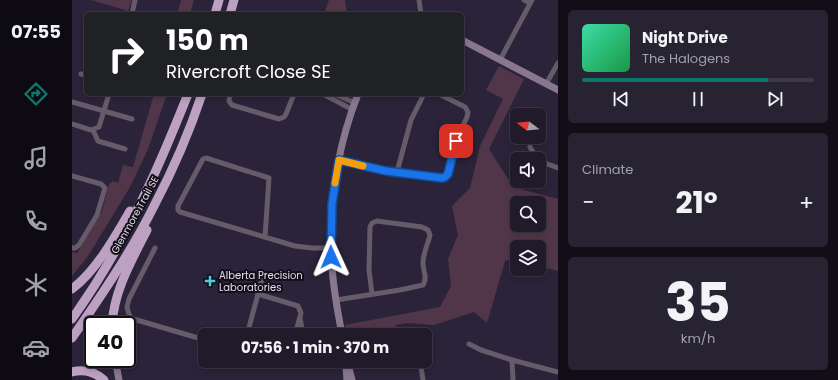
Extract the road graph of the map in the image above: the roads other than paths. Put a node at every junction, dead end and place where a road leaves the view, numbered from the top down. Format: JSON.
{"nodes":[{"id":1,"x":136,"y":0,"type":"edge"},
{"id":2,"x":219,"y":0,"type":"edge"},
{"id":3,"x":234,"y":0,"type":"edge"},
{"id":4,"x":419,"y":0,"type":"edge"},
{"id":5,"x":524,"y":0,"type":"edge"},
{"id":6,"x":531,"y":1,"type":"edge"},
{"id":7,"x":133,"y":12,"type":"edge"},
{"id":8,"x":216,"y":12,"type":"edge"},
{"id":9,"x":231,"y":12,"type":"edge"},
{"id":10,"x":421,"y":12,"type":"edge"},
{"id":11,"x":464,"y":41,"type":"edge"},
{"id":12,"x":500,"y":60,"type":"junction"},
{"id":13,"x":558,"y":63,"type":"edge"},
{"id":14,"x":546,"y":84,"type":"junction"},
{"id":15,"x":558,"y":90,"type":"edge"},
{"id":16,"x":108,"y":96,"type":"edge"},
{"id":17,"x":187,"y":96,"type":"edge"},
{"id":18,"x":201,"y":96,"type":"edge"},
{"id":19,"x":230,"y":96,"type":"edge"},
{"id":20,"x":293,"y":96,"type":"edge"},
{"id":21,"x":327,"y":96,"type":"edge"},
{"id":22,"x":338,"y":96,"type":"edge"},
{"id":23,"x":357,"y":96,"type":"edge"},
{"id":24,"x":423,"y":96,"type":"edge"},
{"id":25,"x":443,"y":96,"type":"edge"},
{"id":26,"x":72,"y":102,"type":"edge"},
{"id":27,"x":354,"y":106,"type":"junction"},
{"id":28,"x":104,"y":112,"type":"junction"},
{"id":29,"x":132,"y":120,"type":"dead end"},
{"id":30,"x":72,"y":124,"type":"edge"},
{"id":31,"x":93,"y":130,"type":"junction"},
{"id":32,"x":530,"y":147,"type":"dead end"},
{"id":33,"x":125,"y":149,"type":"dead end"},
{"id":34,"x":164,"y":151,"type":"junction"},
{"id":35,"x":533,"y":152,"type":"edge"},
{"id":36,"x":178,"y":158,"type":"junction"},
{"id":37,"x":339,"y":160,"type":"junction"},
{"id":38,"x":546,"y":163,"type":"edge"},
{"id":39,"x":558,"y":168,"type":"edge"},
{"id":40,"x":398,"y":172,"type":"junction"},
{"id":41,"x":72,"y":176,"type":"edge"},
{"id":42,"x":265,"y":237,"type":"junction"},
{"id":43,"x":72,"y":248,"type":"edge"},
{"id":44,"x":156,"y":248,"type":"dead end"},
{"id":45,"x":331,"y":248,"type":"junction"},
{"id":46,"x":262,"y":279,"type":"dead end"},
{"id":47,"x":72,"y":289,"type":"edge"},
{"id":48,"x":258,"y":294,"type":"junction"},
{"id":49,"x":372,"y":294,"type":"junction"},
{"id":50,"x":336,"y":300,"type":"junction"},
{"id":51,"x":113,"y":316,"type":"edge"},
{"id":52,"x":130,"y":316,"type":"edge"},
{"id":53,"x":300,"y":317,"type":"junction"},
{"id":54,"x":72,"y":319,"type":"edge"},
{"id":55,"x":136,"y":320,"type":"edge"},
{"id":56,"x":249,"y":328,"type":"edge"},
{"id":57,"x":297,"y":328,"type":"edge"},
{"id":58,"x":302,"y":328,"type":"edge"},
{"id":59,"x":341,"y":328,"type":"edge"},
{"id":60,"x":72,"y":338,"type":"edge"},
{"id":61,"x":198,"y":338,"type":"edge"},
{"id":62,"x":469,"y":344,"type":"dead end"},
{"id":63,"x":512,"y":360,"type":"junction"},
{"id":64,"x":117,"y":368,"type":"edge"},
{"id":65,"x":346,"y":368,"type":"edge"},
{"id":66,"x":348,"y":368,"type":"edge"},
{"id":67,"x":421,"y":368,"type":"edge"},
{"id":68,"x":72,"y":372,"type":"edge"},
{"id":69,"x":558,"y":372,"type":"edge"},
{"id":70,"x":104,"y":380,"type":"edge"},
{"id":71,"x":119,"y":380,"type":"edge"},
{"id":72,"x":347,"y":380,"type":"edge"},
{"id":73,"x":352,"y":380,"type":"edge"},
{"id":74,"x":423,"y":380,"type":"edge"},
{"id":75,"x":513,"y":380,"type":"edge"}],
"edges":[{"from":1,"to":7,"type":"street"},
{"from":2,"to":8,"type":"highway"},
{"from":3,"to":9,"type":"highway"},
{"from":4,"to":10,"type":"street"},
{"from":5,"to":6,"type":"street"},
{"from":6,"to":12,"type":"street"},
{"from":11,"to":12,"type":"street"},
{"from":12,"to":14,"type":"street"},
{"from":13,"to":14,"type":"street"},
{"from":14,"to":15,"type":"street"},
{"from":16,"to":28,"type":"street"},
{"from":17,"to":34,"type":"highway","name":"Glenmore Trail SE"},
{"from":18,"to":36,"type":"highway","name":"Glenmore Trail SE"},
{"from":19,"to":20,"type":"street"},
{"from":21,"to":27,"type":"street"},
{"from":22,"to":27,"type":"street"},
{"from":23,"to":27,"type":"street"},
{"from":24,"to":40,"type":"street"},
{"from":25,"to":40,"type":"street"},
{"from":26,"to":28,"type":"street"},
{"from":27,"to":37,"type":"street"},
{"from":28,"to":29,"type":"street"},
{"from":28,"to":31,"type":"street"},
{"from":30,"to":31,"type":"street"},
{"from":31,"to":33,"type":"street"},
{"from":32,"to":35,"type":"street"},
{"from":34,"to":47,"type":"highway"},
{"from":34,"to":54,"type":"highway","name":"Glenmore Trail SE"},
{"from":36,"to":51,"type":"highway"},
{"from":36,"to":60,"type":"highway","name":"Glenmore Trail SE"},
{"from":37,"to":40,"type":"street"},
{"from":37,"to":45,"type":"street"},
{"from":38,"to":39,"type":"street"},
{"from":41,"to":43,"type":"street"},
{"from":42,"to":42,"type":"street"},
{"from":42,"to":45,"type":"street"},
{"from":44,"to":52,"type":"street"},
{"from":45,"to":50,"type":"street"},
{"from":46,"to":48,"type":"street"},
{"from":48,"to":53,"type":"street"},
{"from":48,"to":56,"type":"street"},
{"from":49,"to":49,"type":"street"},
{"from":49,"to":50,"type":"street"},
{"from":50,"to":59,"type":"street"},
{"from":53,"to":57,"type":"street"},
{"from":53,"to":58,"type":"street"},
{"from":55,"to":61,"type":"street"},
{"from":62,"to":63,"type":"street"},
{"from":63,"to":69,"type":"street"},
{"from":63,"to":75,"type":"street"},
{"from":64,"to":71,"type":"street"},
{"from":65,"to":72,"type":"street"},
{"from":66,"to":73,"type":"street"},
{"from":67,"to":74,"type":"street"},
{"from":68,"to":70,"type":"highway"}]}
